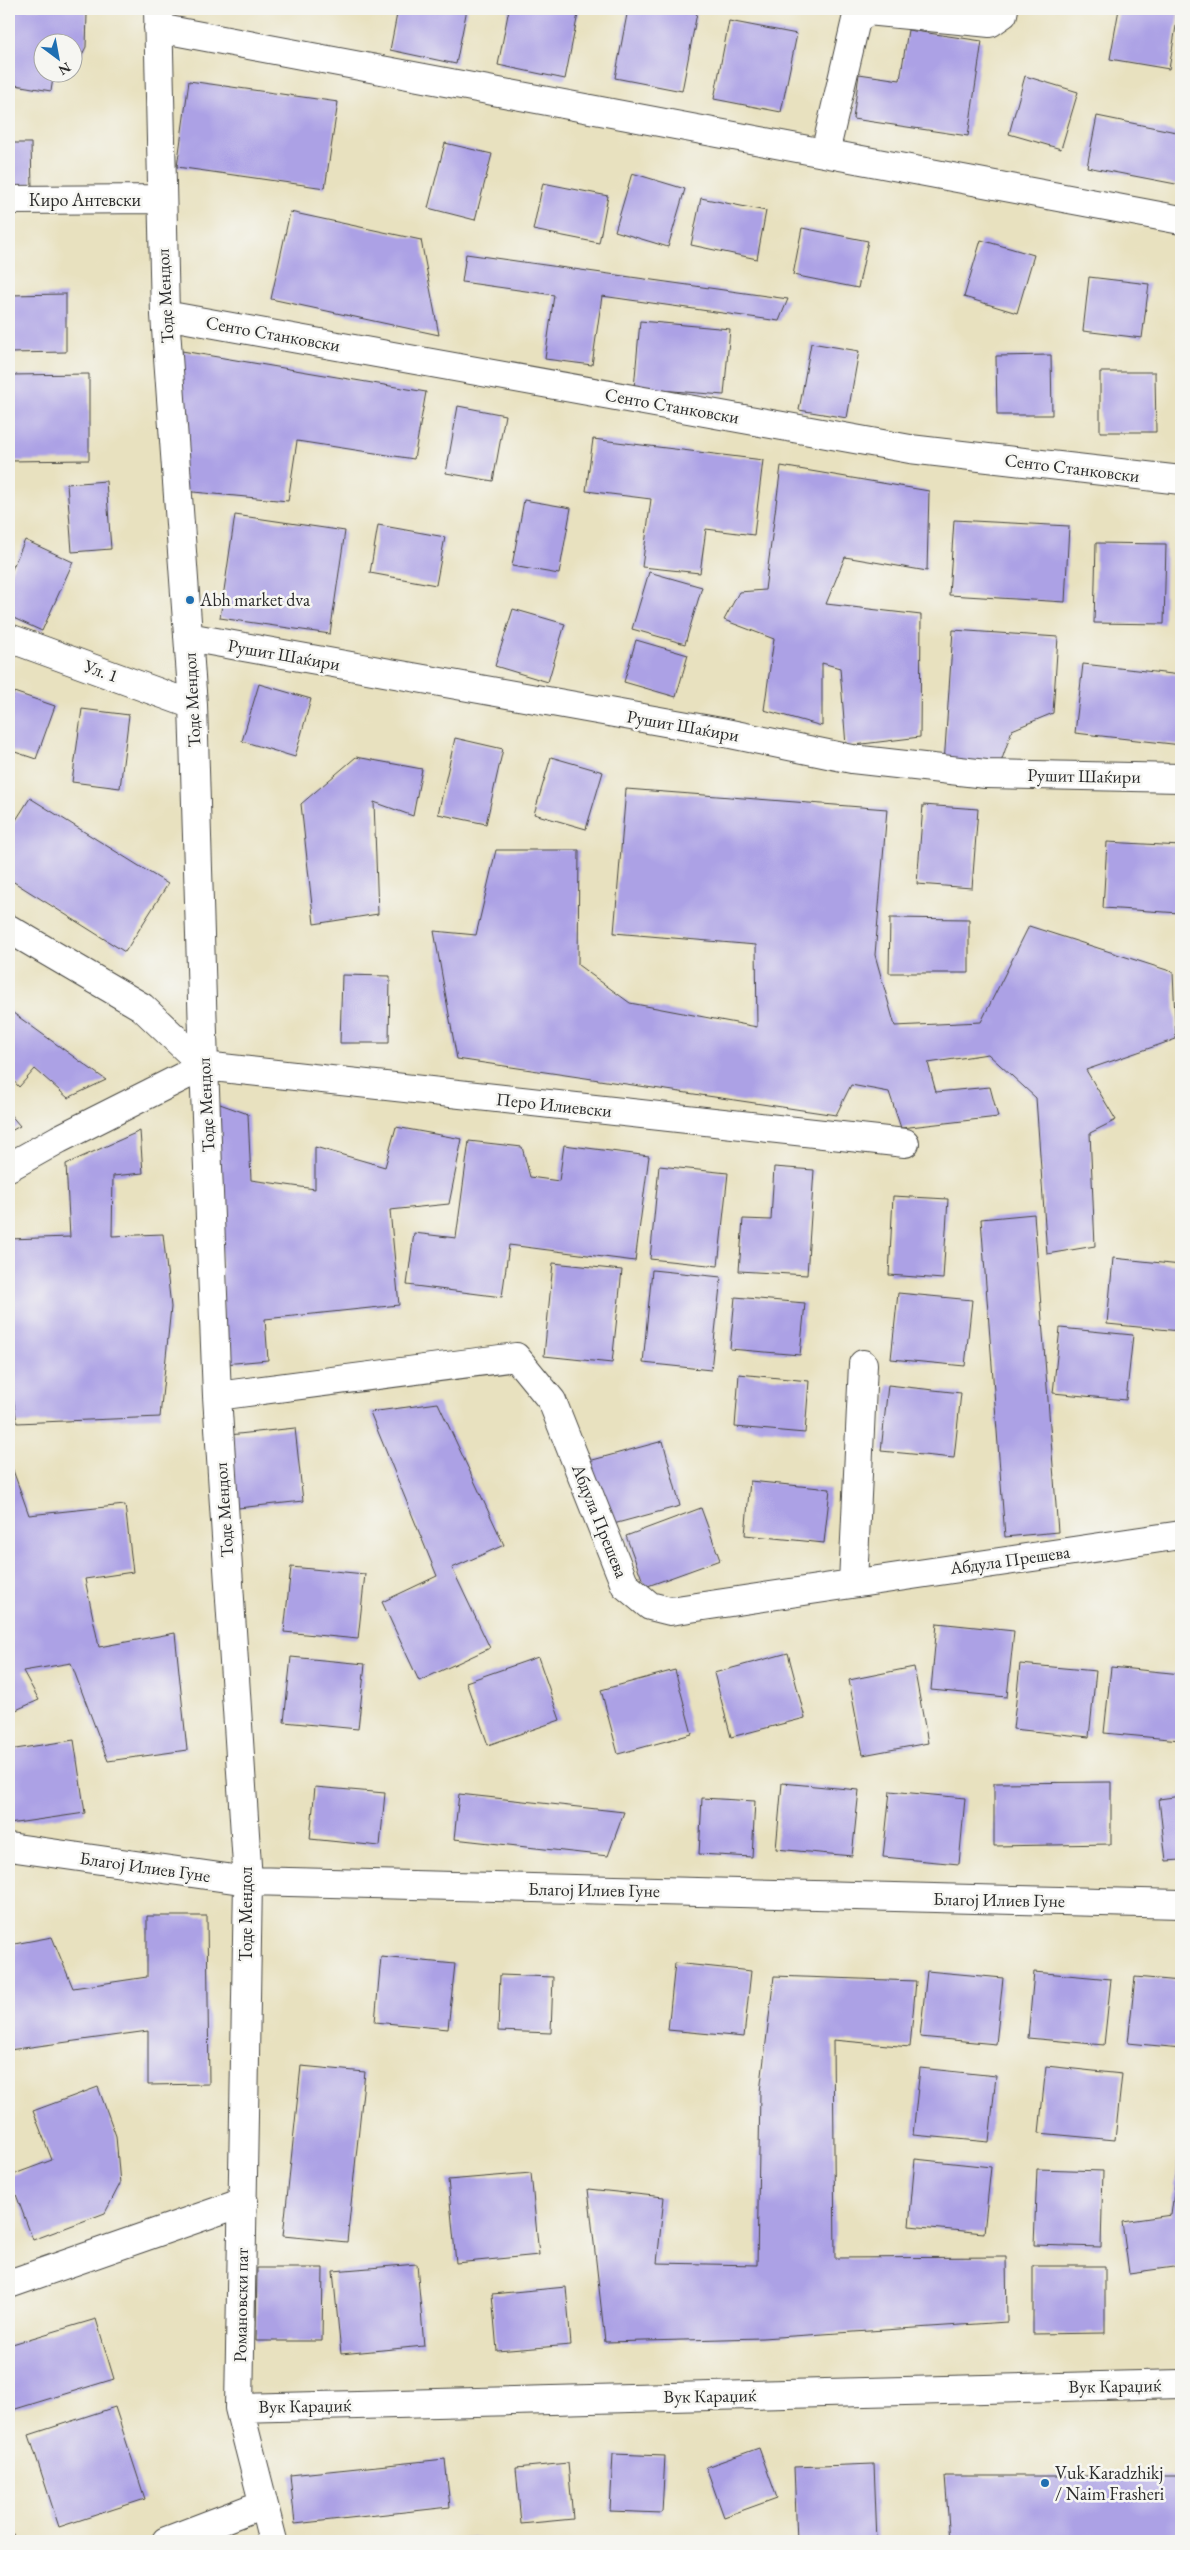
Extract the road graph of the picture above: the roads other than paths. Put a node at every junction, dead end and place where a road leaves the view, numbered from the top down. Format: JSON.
{"nodes":[{"id":1,"x":1004,"y":9,"type":"edge"},
{"id":2,"x":158,"y":18,"type":"edge"},
{"id":3,"x":825,"y":153,"type":"junction"},
{"id":4,"x":9,"y":200,"type":"edge"},
{"id":5,"x":161,"y":200,"type":"junction"},
{"id":6,"x":1181,"y":220,"type":"edge"},
{"id":7,"x":165,"y":315,"type":"junction"},
{"id":8,"x":1181,"y":480,"type":"edge"},
{"id":9,"x":9,"y":638,"type":"edge"},
{"id":10,"x":188,"y":638,"type":"junction"},
{"id":11,"x":193,"y":705,"type":"junction"},
{"id":12,"x":1181,"y":778,"type":"edge"},
{"id":13,"x":9,"y":929,"type":"edge"},
{"id":14,"x":204,"y":1066,"type":"junction"},
{"id":15,"x":905,"y":1143,"type":"dead end"},
{"id":16,"x":9,"y":1167,"type":"edge"},
{"id":17,"x":863,"y":1364,"type":"dead end"},
{"id":18,"x":217,"y":1396,"type":"junction"},
{"id":19,"x":1181,"y":1534,"type":"edge"},
{"id":20,"x":853,"y":1584,"type":"junction"},
{"id":21,"x":9,"y":1847,"type":"edge"},
{"id":22,"x":248,"y":1881,"type":"junction"},
{"id":23,"x":1181,"y":1904,"type":"edge"},
{"id":24,"x":244,"y":2202,"type":"junction"},
{"id":25,"x":9,"y":2284,"type":"edge"},
{"id":26,"x":1181,"y":2384,"type":"edge"},
{"id":27,"x":239,"y":2408,"type":"junction"},
{"id":28,"x":263,"y":2504,"type":"junction"},
{"id":29,"x":166,"y":2541,"type":"edge"},
{"id":30,"x":273,"y":2541,"type":"edge"}],
"edges":[{"from":1,"to":3,"type":"street"},
{"from":2,"to":3,"type":"street"},
{"from":2,"to":5,"type":"street","name":"Тоде Мендол"},
{"from":3,"to":6,"type":"street"},
{"from":4,"to":5,"type":"street","name":"Киро Антевски"},
{"from":5,"to":7,"type":"street","name":"Тоде Мендол"},
{"from":7,"to":8,"type":"street","name":"Сенто Станковски"},
{"from":7,"to":10,"type":"street","name":"Тоде Мендол"},
{"from":9,"to":11,"type":"street","name":"Ул. 1"},
{"from":10,"to":11,"type":"street","name":"Тоде Мендол"},
{"from":10,"to":12,"type":"street","name":"Рушит Шаќири"},
{"from":11,"to":14,"type":"street","name":"Тоде Мендол"},
{"from":13,"to":14,"type":"street"},
{"from":14,"to":15,"type":"street","name":"Перо Илиевски"},
{"from":14,"to":16,"type":"street"},
{"from":14,"to":18,"type":"street","name":"Тоде Мендол"},
{"from":17,"to":20,"type":"street"},
{"from":18,"to":20,"type":"street","name":"Абдула Прешева"},
{"from":18,"to":22,"type":"street","name":"Тоде Мендол"},
{"from":19,"to":20,"type":"street","name":"Абдула Прешева"},
{"from":21,"to":22,"type":"street","name":"Благој Илиев Гуне"},
{"from":22,"to":23,"type":"street","name":"Благој Илиев Гуне"},
{"from":22,"to":24,"type":"street","name":"Тоде Мендол"},
{"from":24,"to":25,"type":"street"},
{"from":24,"to":27,"type":"street","name":"Романовски пат"},
{"from":26,"to":27,"type":"street","name":"Вук Караџиќ"},
{"from":27,"to":28,"type":"street"},
{"from":28,"to":29,"type":"street"},
{"from":28,"to":30,"type":"street"}]}
